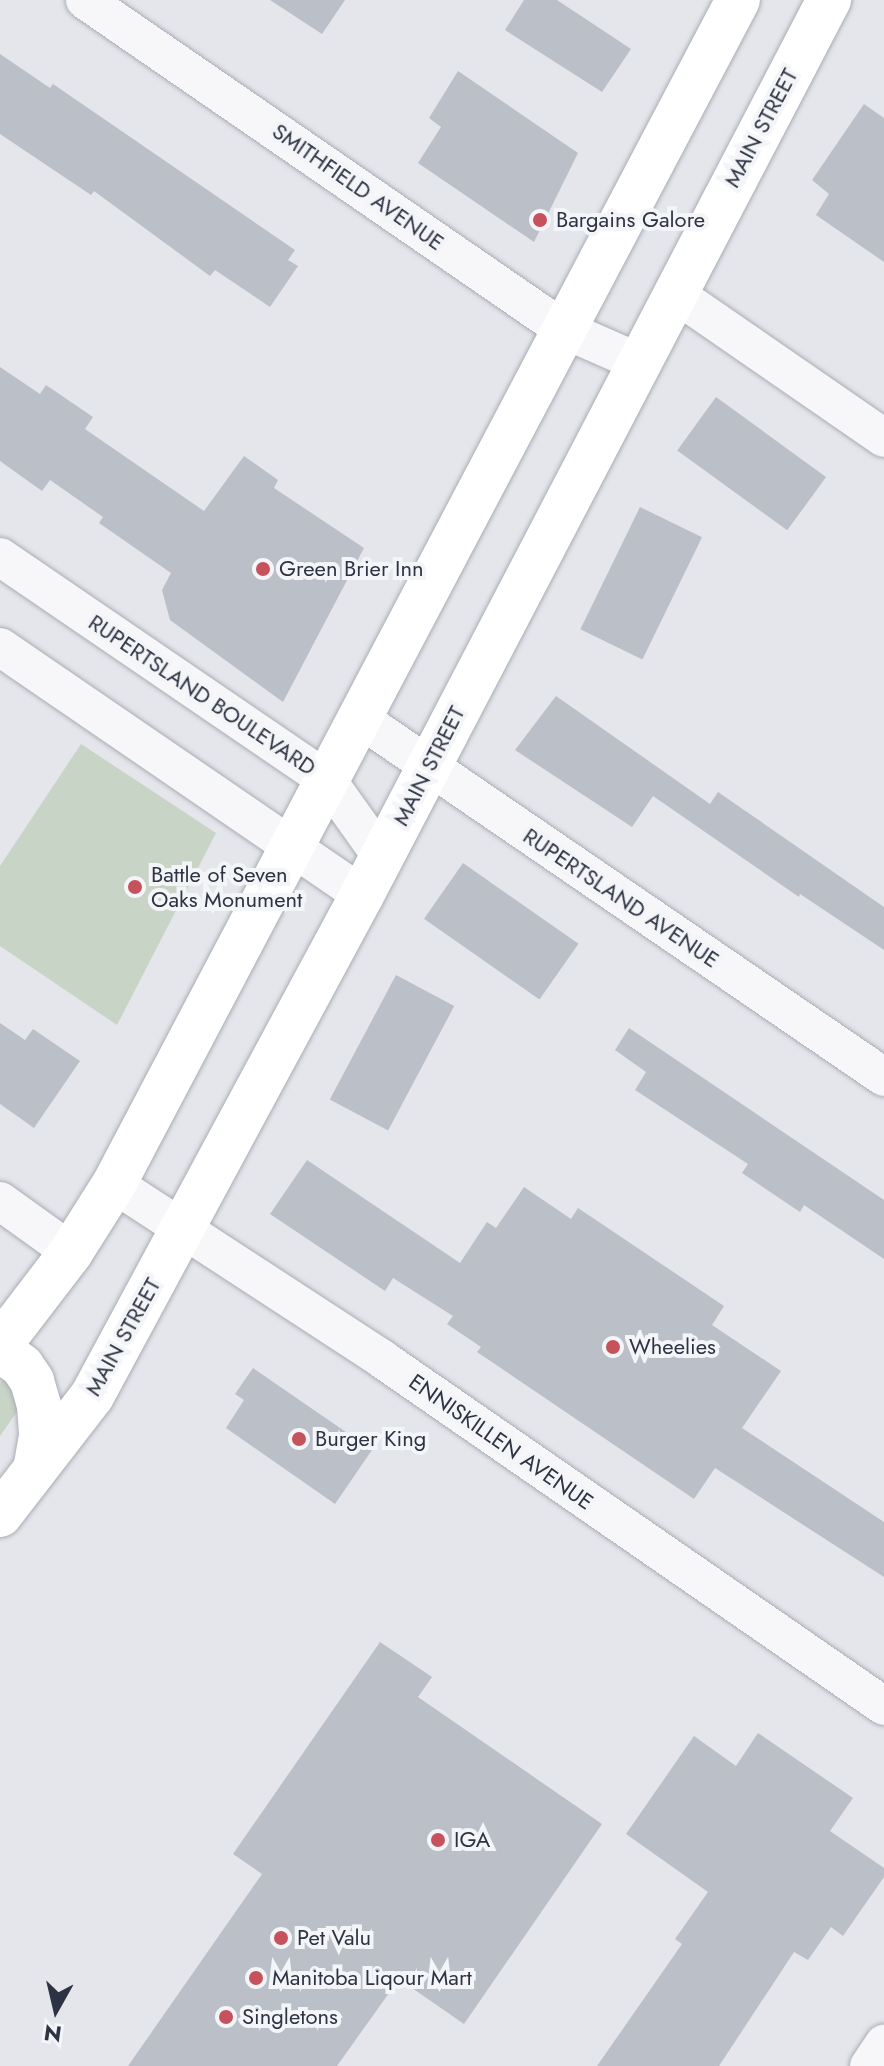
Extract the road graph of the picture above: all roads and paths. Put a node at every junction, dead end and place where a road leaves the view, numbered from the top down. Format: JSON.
{"nodes":[{"id":1,"x":85,"y":0,"type":"edge"},
{"id":2,"x":738,"y":0,"type":"edge"},
{"id":3,"x":829,"y":0,"type":"edge"},
{"id":4,"x":674,"y":293,"type":"junction"},
{"id":5,"x":563,"y":329,"type":"junction"},
{"id":6,"x":638,"y":362,"type":"junction"},
{"id":7,"x":884,"y":438,"type":"edge"},
{"id":8,"x":0,"y":557,"type":"edge"},
{"id":9,"x":0,"y":647,"type":"edge"},
{"id":10,"x":359,"y":718,"type":"junction"},
{"id":11,"x":429,"y":767,"type":"junction"},
{"id":12,"x":327,"y":780,"type":"junction"},
{"id":13,"x":291,"y":846,"type":"junction"},
{"id":14,"x":372,"y":876,"type":"junction"},
{"id":15,"x":884,"y":1077,"type":"edge"},
{"id":16,"x":114,"y":1184,"type":"junction"},
{"id":17,"x":0,"y":1201,"type":"edge"},
{"id":18,"x":183,"y":1228,"type":"junction"},
{"id":19,"x":71,"y":1252,"type":"junction"},
{"id":20,"x":0,"y":1345,"type":"edge"},
{"id":21,"x":0,"y":1355,"type":"edge"},
{"id":22,"x":35,"y":1469,"type":"junction"},
{"id":23,"x":0,"y":1515,"type":"edge"},
{"id":24,"x":884,"y":1706,"type":"edge"},
{"id":25,"x":884,"y":2044,"type":"edge"},
{"id":26,"x":869,"y":2066,"type":"edge"}],
"edges":[{"from":1,"to":5,"type":"street","name":"SMITHFIELD AVENUE"},
{"from":2,"to":5,"type":"main road"},
{"from":3,"to":4,"type":"main road","name":"MAIN STREET"},
{"from":4,"to":6,"type":"main road","name":"MAIN STREET"},
{"from":4,"to":7,"type":"street"},
{"from":5,"to":6,"type":"street","name":"SMITHFIELD AVENUE"},
{"from":5,"to":10,"type":"main road"},
{"from":6,"to":11,"type":"main road","name":"MAIN STREET"},
{"from":8,"to":12,"type":"street","name":"RUPERTSLAND BOULEVARD"},
{"from":9,"to":13,"type":"street"},
{"from":10,"to":11,"type":"street","name":"RUPERTSLAND AVENUE"},
{"from":10,"to":12,"type":"main road"},
{"from":11,"to":14,"type":"main road","name":"MAIN STREET"},
{"from":11,"to":15,"type":"street","name":"RUPERTSLAND AVENUE"},
{"from":12,"to":13,"type":"main road"},
{"from":12,"to":14,"type":"street","name":"RUPERTSLAND BOULEVARD"},
{"from":13,"to":14,"type":"street"},
{"from":13,"to":16,"type":"main road"},
{"from":14,"to":18,"type":"main road","name":"MAIN STREET"},
{"from":16,"to":18,"type":"street","name":"ENNISKILLEN AVENUE"},
{"from":16,"to":19,"type":"main road"},
{"from":17,"to":19,"type":"street"},
{"from":18,"to":22,"type":"main road","name":"MAIN STREET"},
{"from":18,"to":24,"type":"street","name":"ENNISKILLEN AVENUE"},
{"from":19,"to":20,"type":"main road"},
{"from":21,"to":22,"type":"main road"},
{"from":22,"to":23,"type":"main road","name":"MAIN STREET"},
{"from":25,"to":26,"type":"street"}]}
